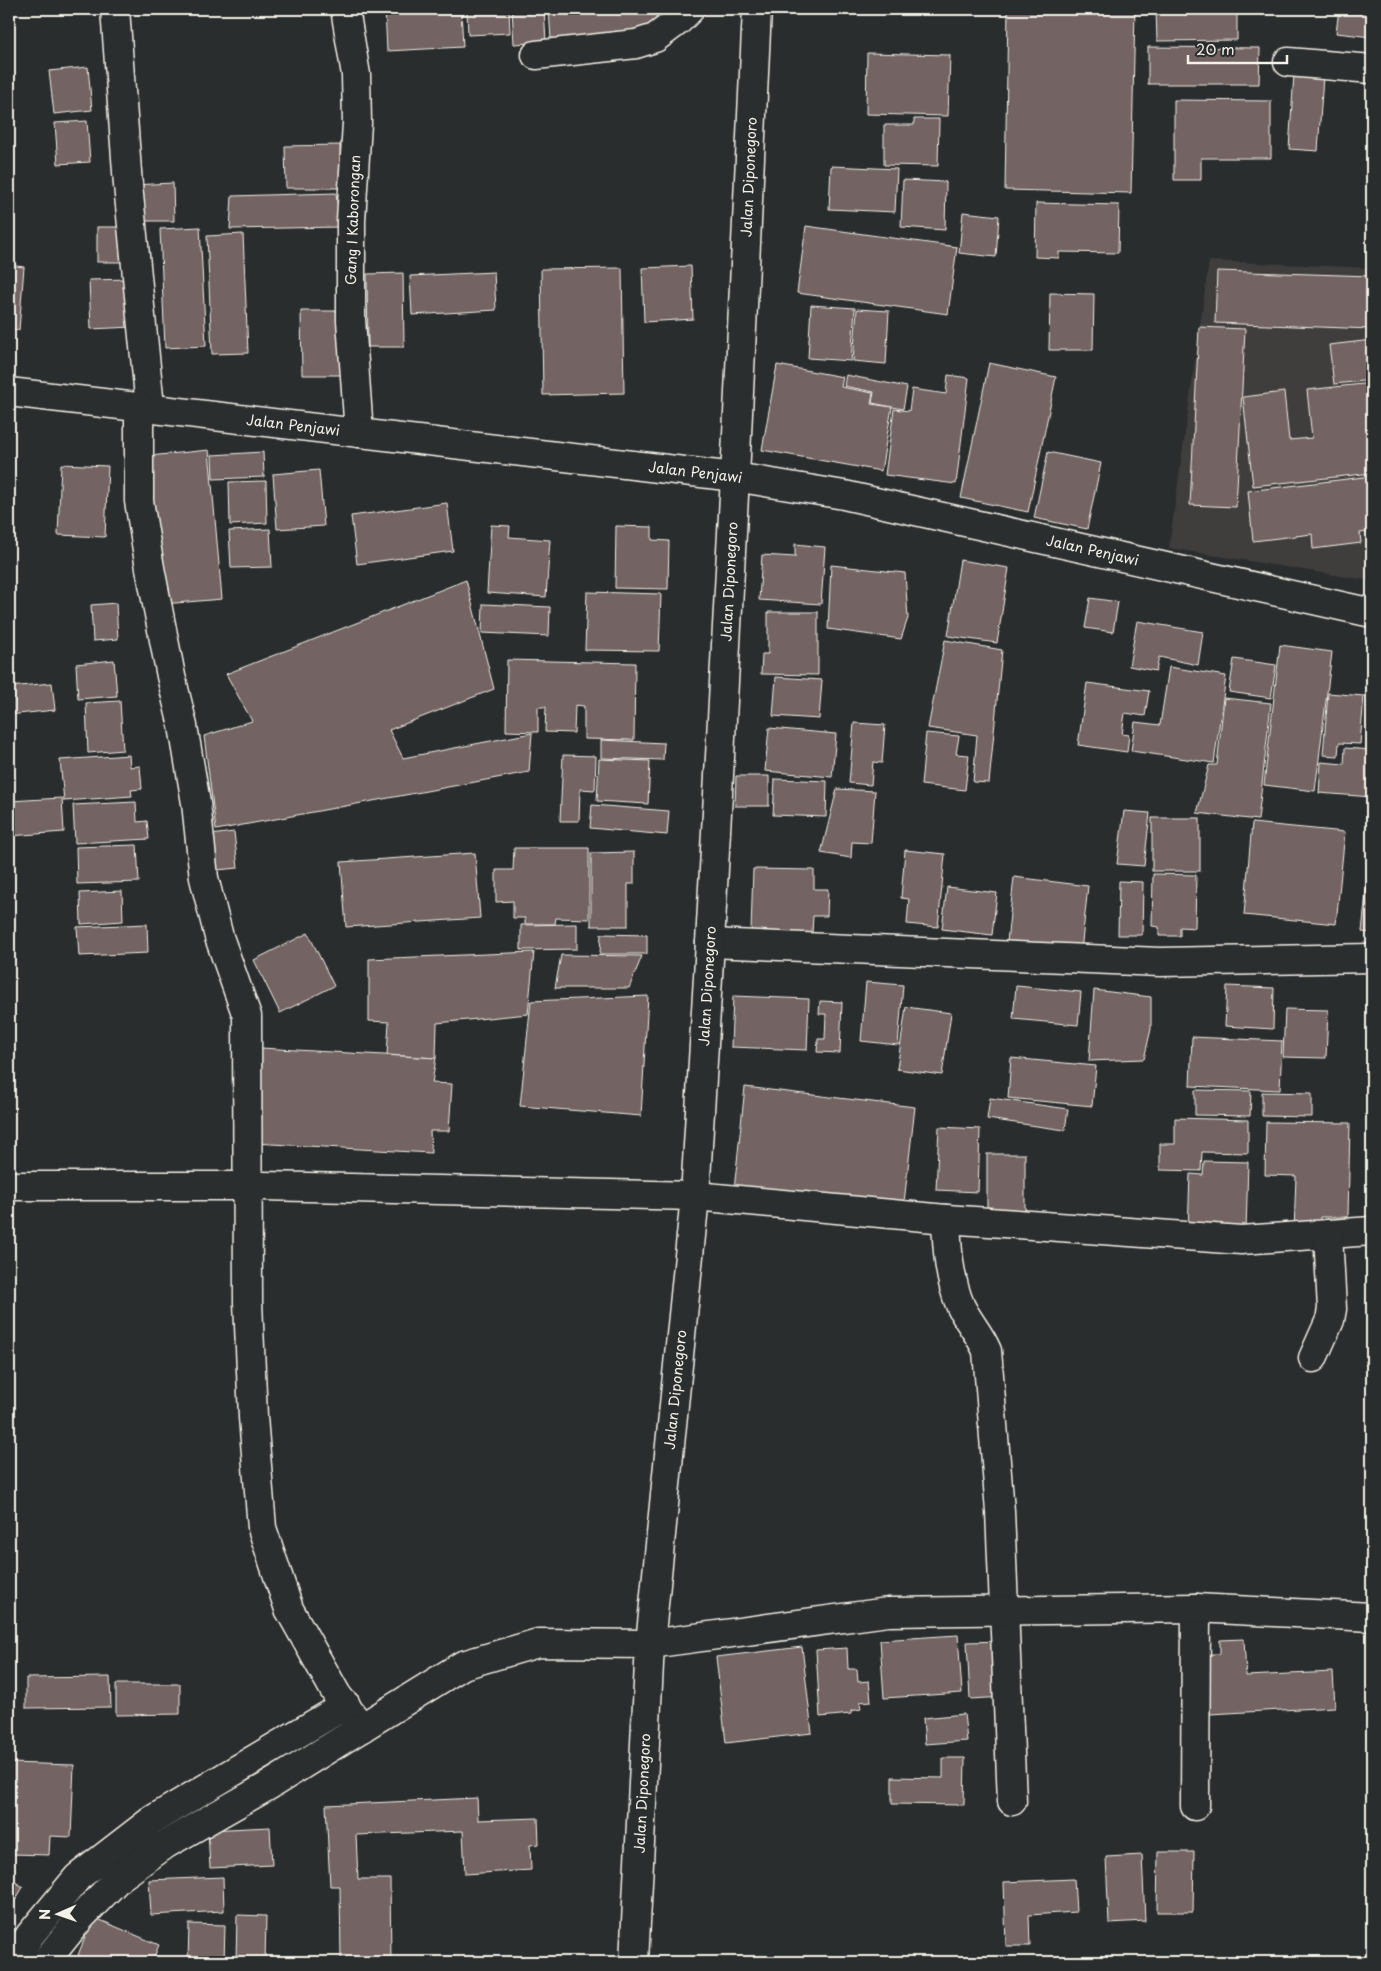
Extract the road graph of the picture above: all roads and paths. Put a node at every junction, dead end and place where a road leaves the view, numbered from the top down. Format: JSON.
{"nodes":[{"id":1,"x":115,"y":9,"type":"edge"},
{"id":2,"x":345,"y":9,"type":"edge"},
{"id":3,"x":690,"y":9,"type":"edge"},
{"id":4,"x":757,"y":9,"type":"edge"},
{"id":5,"x":536,"y":55,"type":"dead end"},
{"id":6,"x":1288,"y":62,"type":"dead end"},
{"id":7,"x":1372,"y":69,"type":"edge"},
{"id":8,"x":9,"y":392,"type":"edge"},
{"id":9,"x":144,"y":407,"type":"junction"},
{"id":10,"x":359,"y":432,"type":"junction"},
{"id":11,"x":735,"y":477,"type":"junction"},
{"id":12,"x":1372,"y":612,"type":"edge"},
{"id":13,"x":710,"y":944,"type":"junction"},
{"id":14,"x":1372,"y":958,"type":"edge"},
{"id":15,"x":9,"y":1186,"type":"edge"},
{"id":16,"x":249,"y":1187,"type":"junction"},
{"id":17,"x":695,"y":1196,"type":"junction"},
{"id":18,"x":946,"y":1219,"type":"junction"},
{"id":19,"x":1372,"y":1231,"type":"edge"},
{"id":20,"x":1328,"y":1234,"type":"junction"},
{"id":21,"x":1313,"y":1358,"type":"dead end"},
{"id":22,"x":1196,"y":1608,"type":"junction"},
{"id":23,"x":1004,"y":1612,"type":"junction"},
{"id":24,"x":1372,"y":1617,"type":"edge"},
{"id":25,"x":650,"y":1644,"type":"junction"},
{"id":26,"x":346,"y":1706,"type":"junction"},
{"id":27,"x":362,"y":1728,"type":"junction"},
{"id":28,"x":1012,"y":1801,"type":"dead end"},
{"id":29,"x":1195,"y":1806,"type":"dead end"},
{"id":30,"x":152,"y":1820,"type":"junction"},
{"id":31,"x":166,"y":1844,"type":"junction"},
{"id":32,"x":13,"y":1962,"type":"edge"},
{"id":33,"x":45,"y":1962,"type":"edge"},
{"id":34,"x":634,"y":1962,"type":"edge"}],
"edges":[{"from":1,"to":9,"type":"street"},
{"from":2,"to":10,"type":"street","name":"Gang I Kaborongan"},
{"from":3,"to":5,"type":"street"},
{"from":4,"to":11,"type":"street","name":"Jalan Diponegoro"},
{"from":6,"to":7,"type":"street"},
{"from":8,"to":9,"type":"street","name":"Jalan Penjawi"},
{"from":9,"to":10,"type":"street","name":"Jalan Penjawi"},
{"from":9,"to":16,"type":"street"},
{"from":10,"to":11,"type":"street","name":"Jalan Penjawi"},
{"from":11,"to":12,"type":"street","name":"Jalan Penjawi"},
{"from":11,"to":13,"type":"street","name":"Jalan Diponegoro"},
{"from":13,"to":14,"type":"street"},
{"from":13,"to":17,"type":"street","name":"Jalan Diponegoro"},
{"from":15,"to":16,"type":"street"},
{"from":16,"to":17,"type":"street"},
{"from":16,"to":26,"type":"street"},
{"from":17,"to":18,"type":"street"},
{"from":17,"to":25,"type":"street","name":"Jalan Diponegoro"},
{"from":18,"to":20,"type":"street"},
{"from":18,"to":23,"type":"street"},
{"from":19,"to":20,"type":"street"},
{"from":20,"to":21,"type":"street"},
{"from":22,"to":23,"type":"street"},
{"from":22,"to":24,"type":"street"},
{"from":22,"to":29,"type":"street"},
{"from":23,"to":25,"type":"street"},
{"from":23,"to":28,"type":"street"},
{"from":25,"to":27,"type":"street"},
{"from":25,"to":34,"type":"street","name":"Jalan Diponegoro"},
{"from":26,"to":27,"type":"street"},
{"from":26,"to":30,"type":"street"},
{"from":27,"to":31,"type":"street"},
{"from":30,"to":31,"type":"street"},
{"from":30,"to":32,"type":"street"},
{"from":31,"to":33,"type":"street"}]}
